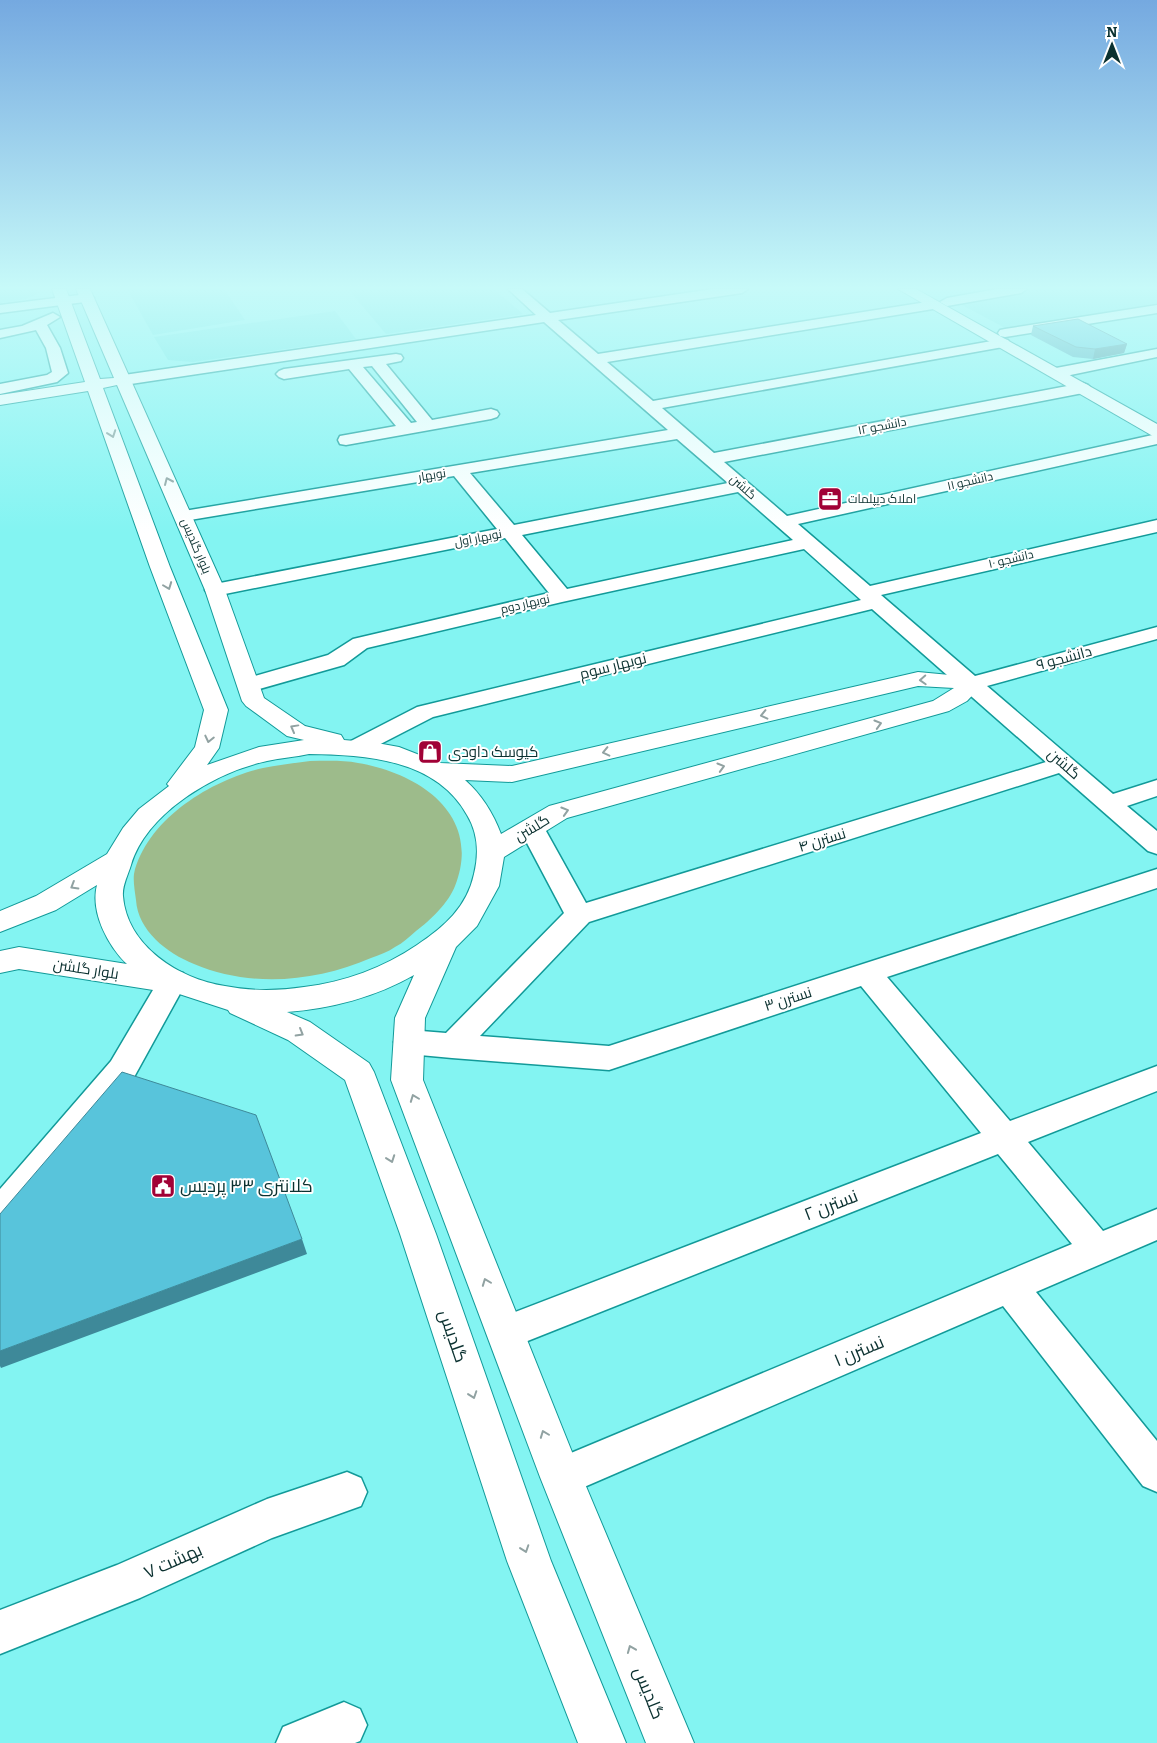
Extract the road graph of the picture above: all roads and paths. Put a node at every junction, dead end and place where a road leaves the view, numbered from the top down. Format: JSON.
{"nodes":[{"id":1,"x":59,"y":370,"type":"edge"},
{"id":2,"x":89,"y":370,"type":"edge"},
{"id":3,"x":120,"y":370,"type":"edge"},
{"id":4,"x":188,"y":370,"type":"edge"},
{"id":5,"x":212,"y":370,"type":"edge"},
{"id":6,"x":311,"y":370,"type":"edge"},
{"id":7,"x":359,"y":370,"type":"edge"},
{"id":8,"x":384,"y":370,"type":"edge"},
{"id":9,"x":608,"y":370,"type":"edge"},
{"id":10,"x":835,"y":370,"type":"edge"},
{"id":11,"x":1052,"y":370,"type":"edge"},
{"id":12,"x":1066,"y":370,"type":"edge"},
{"id":13,"x":1073,"y":370,"type":"edge"},
{"id":14,"x":1056,"y":373,"type":"junction"},
{"id":15,"x":124,"y":380,"type":"junction"},
{"id":16,"x":94,"y":385,"type":"junction"},
{"id":17,"x":1083,"y":388,"type":"junction"},
{"id":18,"x":0,"y":389,"type":"edge"},
{"id":19,"x":0,"y":400,"type":"edge"},
{"id":20,"x":649,"y":406,"type":"junction"},
{"id":21,"x":491,"y":414,"type":"dead end"},
{"id":22,"x":1157,"y":416,"type":"edge"},
{"id":23,"x":428,"y":425,"type":"junction"},
{"id":24,"x":407,"y":429,"type":"junction"},
{"id":25,"x":1157,"y":431,"type":"edge"},
{"id":26,"x":681,"y":433,"type":"junction"},
{"id":27,"x":1157,"y":439,"type":"edge"},
{"id":28,"x":346,"y":440,"type":"dead end"},
{"id":29,"x":711,"y":459,"type":"junction"},
{"id":30,"x":458,"y":470,"type":"junction"},
{"id":31,"x":742,"y":486,"type":"junction"},
{"id":32,"x":139,"y":510,"type":"junction"},
{"id":33,"x":181,"y":510,"type":"junction"},
{"id":34,"x":784,"y":522,"type":"junction"},
{"id":35,"x":1157,"y":526,"type":"edge"},
{"id":36,"x":509,"y":532,"type":"junction"},
{"id":37,"x":807,"y":543,"type":"junction"},
{"id":38,"x":215,"y":590,"type":"junction"},
{"id":39,"x":562,"y":596,"type":"junction"},
{"id":40,"x":871,"y":597,"type":"junction"},
{"id":41,"x":1157,"y":632,"type":"edge"},
{"id":42,"x":971,"y":684,"type":"junction"},
{"id":43,"x":249,"y":685,"type":"junction"},
{"id":44,"x":357,"y":747,"type":"junction"},
{"id":45,"x":1064,"y":764,"type":"junction"},
{"id":46,"x":436,"y":770,"type":"junction"},
{"id":47,"x":1157,"y":788,"type":"edge"},
{"id":48,"x":171,"y":795,"type":"junction"},
{"id":49,"x":1109,"y":803,"type":"junction"},
{"id":50,"x":532,"y":828,"type":"junction"},
{"id":51,"x":1157,"y":845,"type":"edge"},
{"id":52,"x":492,"y":852,"type":"junction"},
{"id":53,"x":116,"y":861,"type":"junction"},
{"id":54,"x":1157,"y":878,"type":"edge"},
{"id":55,"x":579,"y":915,"type":"junction"},
{"id":56,"x":0,"y":922,"type":"edge"},
{"id":57,"x":444,"y":942,"type":"junction"},
{"id":58,"x":0,"y":962,"type":"edge"},
{"id":59,"x":866,"y":973,"type":"junction"},
{"id":60,"x":173,"y":981,"type":"junction"},
{"id":61,"x":224,"y":998,"type":"junction"},
{"id":62,"x":409,"y":1042,"type":"junction"},
{"id":63,"x":452,"y":1046,"type":"junction"},
{"id":64,"x":1157,"y":1078,"type":"edge"},
{"id":65,"x":1003,"y":1137,"type":"junction"},
{"id":66,"x":0,"y":1213,"type":"edge"},
{"id":67,"x":1157,"y":1224,"type":"edge"},
{"id":68,"x":1097,"y":1249,"type":"junction"},
{"id":69,"x":1009,"y":1286,"type":"junction"},
{"id":70,"x":505,"y":1333,"type":"junction"},
{"id":71,"x":1157,"y":1472,"type":"edge"},
{"id":72,"x":561,"y":1478,"type":"junction"},
{"id":73,"x":347,"y":1492,"type":"dead end"},
{"id":74,"x":0,"y":1632,"type":"edge"},
{"id":75,"x":344,"y":1725,"type":"dead end"},
{"id":76,"x":299,"y":1743,"type":"edge"},
{"id":77,"x":602,"y":1743,"type":"edge"},
{"id":78,"x":670,"y":1743,"type":"edge"}],
"edges":[{"from":1,"to":18,"type":"street"},
{"from":2,"to":16,"type":"main road"},
{"from":3,"to":15,"type":"main road","name":"بلوار گلدیس"},
{"from":4,"to":15,"type":"street"},
{"from":5,"to":6,"type":"street"},
{"from":7,"to":24,"type":"street"},
{"from":8,"to":23,"type":"street"},
{"from":9,"to":20,"type":"street","name":"گلشن"},
{"from":10,"to":20,"type":"street"},
{"from":11,"to":14,"type":"main road"},
{"from":12,"to":14,"type":"street"},
{"from":13,"to":22,"type":"main road"},
{"from":14,"to":17,"type":"main road"},
{"from":15,"to":16,"type":"main road"},
{"from":33,"to":15,"type":"main road","name":"بلوار گلدیس","one_way":true},
{"from":16,"to":19,"type":"main road"},
{"from":16,"to":32,"type":"main road","one_way":true},
{"from":17,"to":25,"type":"main road"},
{"from":17,"to":29,"type":"street","name":"دانشجو ۱۲"},
{"from":20,"to":26,"type":"street","name":"گلشن"},
{"from":21,"to":23,"type":"street"},
{"from":23,"to":24,"type":"street"},
{"from":24,"to":28,"type":"street"},
{"from":26,"to":29,"type":"street","name":"گلشن"},
{"from":26,"to":30,"type":"street","name":"نوبهار"},
{"from":27,"to":34,"type":"street","name":"دانشجو ۱۱"},
{"from":29,"to":31,"type":"street","name":"گلشن"},
{"from":30,"to":33,"type":"street","name":"نوبهار"},
{"from":30,"to":36,"type":"street"},
{"from":31,"to":34,"type":"street","name":"گلشن"},
{"from":31,"to":36,"type":"street","name":"نوبهار اول"},
{"from":32,"to":33,"type":"main road"},
{"from":32,"to":48,"type":"main road","one_way":true},
{"from":33,"to":38,"type":"main road","name":"بلوار گلدیس"},
{"from":34,"to":37,"type":"street","name":"گلشن"},
{"from":35,"to":40,"type":"street","name":"دانشجو ۱۰"},
{"from":36,"to":38,"type":"street","name":"نوبهار اول"},
{"from":36,"to":39,"type":"street"},
{"from":37,"to":39,"type":"street","name":"نوبهار دوم"},
{"from":37,"to":40,"type":"street","name":"گلشن"},
{"from":38,"to":43,"type":"main road","name":"بلوار گلدیس"},
{"from":39,"to":43,"type":"street","name":"نوبهار دوم"},
{"from":40,"to":42,"type":"street","name":"گلشن"},
{"from":40,"to":44,"type":"street","name":"نوبهار سوم"},
{"from":41,"to":42,"type":"street","name":"دانشجو ۹"},
{"from":42,"to":45,"type":"street","name":"گلشن"},
{"from":42,"to":46,"type":"main road","one_way":true},
{"from":50,"to":42,"type":"main road","name":"گلشن","one_way":true},
{"from":44,"to":43,"type":"main road","name":"بلوار گلدیس","one_way":true},
{"from":44,"to":46,"type":"main road"},
{"from":44,"to":48,"type":"main road"},
{"from":45,"to":49,"type":"street","name":"گلشن"},
{"from":45,"to":55,"type":"street","name":"نسترن ۴"},
{"from":46,"to":52,"type":"main road"},
{"from":47,"to":49,"type":"street"},
{"from":48,"to":53,"type":"main road"},
{"from":49,"to":51,"type":"street","name":"گلشن"},
{"from":50,"to":52,"type":"main road","name":"گلشن"},
{"from":50,"to":55,"type":"street"},
{"from":52,"to":57,"type":"main road"},
{"from":53,"to":56,"type":"main road","one_way":true},
{"from":53,"to":60,"type":"main road"},
{"from":54,"to":59,"type":"street","name":"نسترن ۳"},
{"from":55,"to":63,"type":"street"},
{"from":57,"to":61,"type":"main road"},
{"from":57,"to":62,"type":"main road","name":"گلدیس"},
{"from":58,"to":60,"type":"main road","name":"بلوار گلشن"},
{"from":59,"to":63,"type":"street","name":"نسترن ۳"},
{"from":59,"to":65,"type":"street"},
{"from":60,"to":61,"type":"main road"},
{"from":60,"to":66,"type":"street"},
{"from":61,"to":77,"type":"main road","name":"گلدیس","one_way":true},
{"from":62,"to":63,"type":"street","name":"نسترن ۳"},
{"from":70,"to":62,"type":"main road","name":"گلدیس","one_way":true},
{"from":64,"to":65,"type":"street","name":"نسترن ۲"},
{"from":65,"to":68,"type":"street"},
{"from":65,"to":70,"type":"street","name":"نسترن ۲"},
{"from":67,"to":68,"type":"street","name":"نسترن ۱"},
{"from":68,"to":69,"type":"street","name":"نسترن ۱"},
{"from":69,"to":71,"type":"street"},
{"from":69,"to":72,"type":"street","name":"نسترن ۱"},
{"from":72,"to":70,"type":"main road","name":"گلدیس","one_way":true},
{"from":78,"to":72,"type":"main road","name":"گلدیس","one_way":true},
{"from":73,"to":74,"type":"street","name":"بهشت ۷"},
{"from":75,"to":76,"type":"street"}]}
